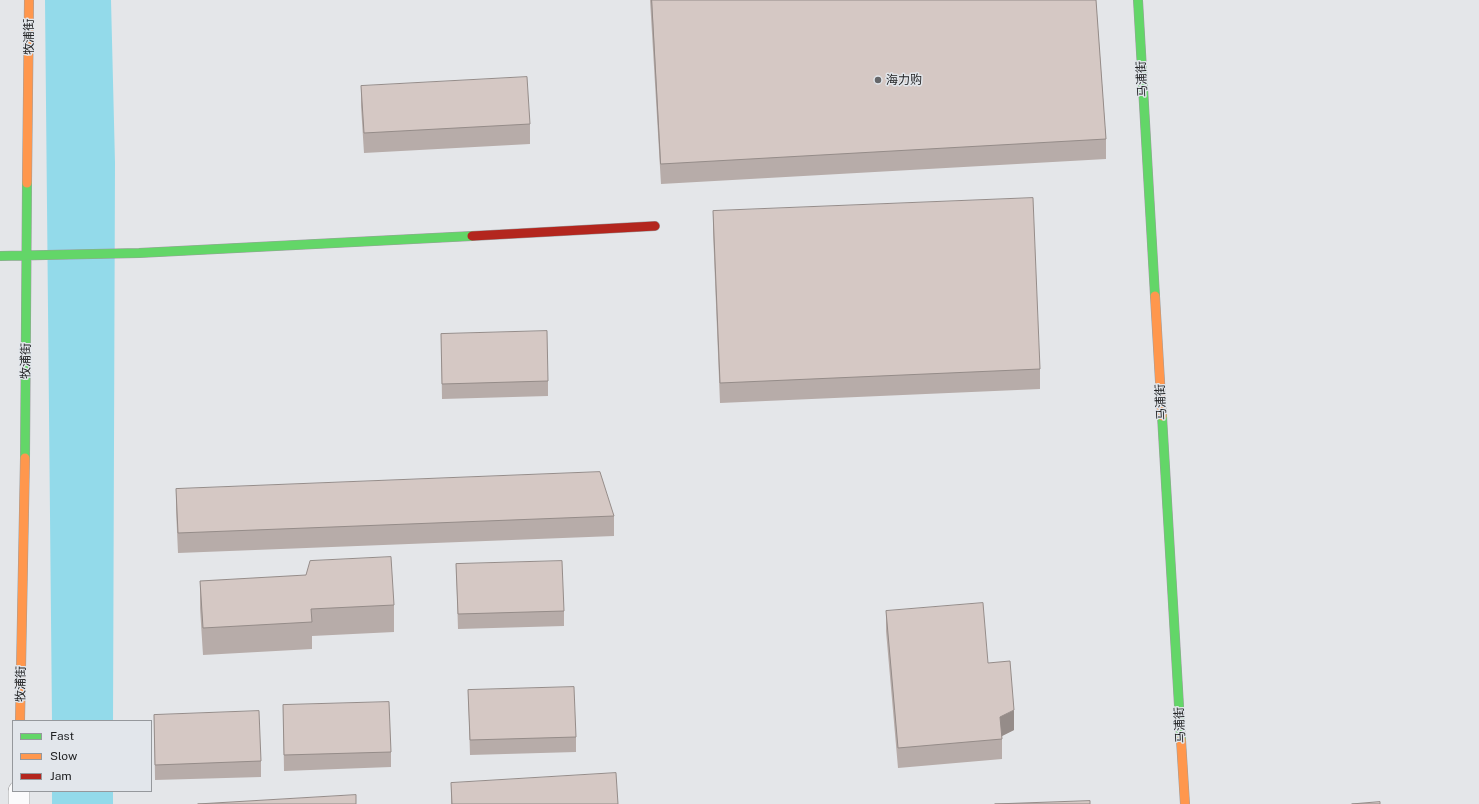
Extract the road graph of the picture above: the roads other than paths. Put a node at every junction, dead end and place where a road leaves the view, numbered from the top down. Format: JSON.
{"nodes":[{"id":1,"x":29,"y":0,"type":"edge"},
{"id":2,"x":1138,"y":0,"type":"edge"},
{"id":3,"x":655,"y":226,"type":"dead end"},
{"id":4,"x":27,"y":255,"type":"junction"},
{"id":5,"x":0,"y":256,"type":"edge"},
{"id":6,"x":20,"y":720,"type":"edge"},
{"id":7,"x":19,"y":792,"type":"edge"},
{"id":8,"x":19,"y":804,"type":"edge"},
{"id":9,"x":1184,"y":804,"type":"edge"}],
"edges":[{"from":1,"to":4,"type":"street","name":"牧浦街"},
{"from":2,"to":9,"type":"street","name":"马浦街"},
{"from":3,"to":4,"type":"street"},
{"from":4,"to":5,"type":"street"},
{"from":4,"to":6,"type":"street","name":"牧浦街"},
{"from":7,"to":8,"type":"street"}]}
